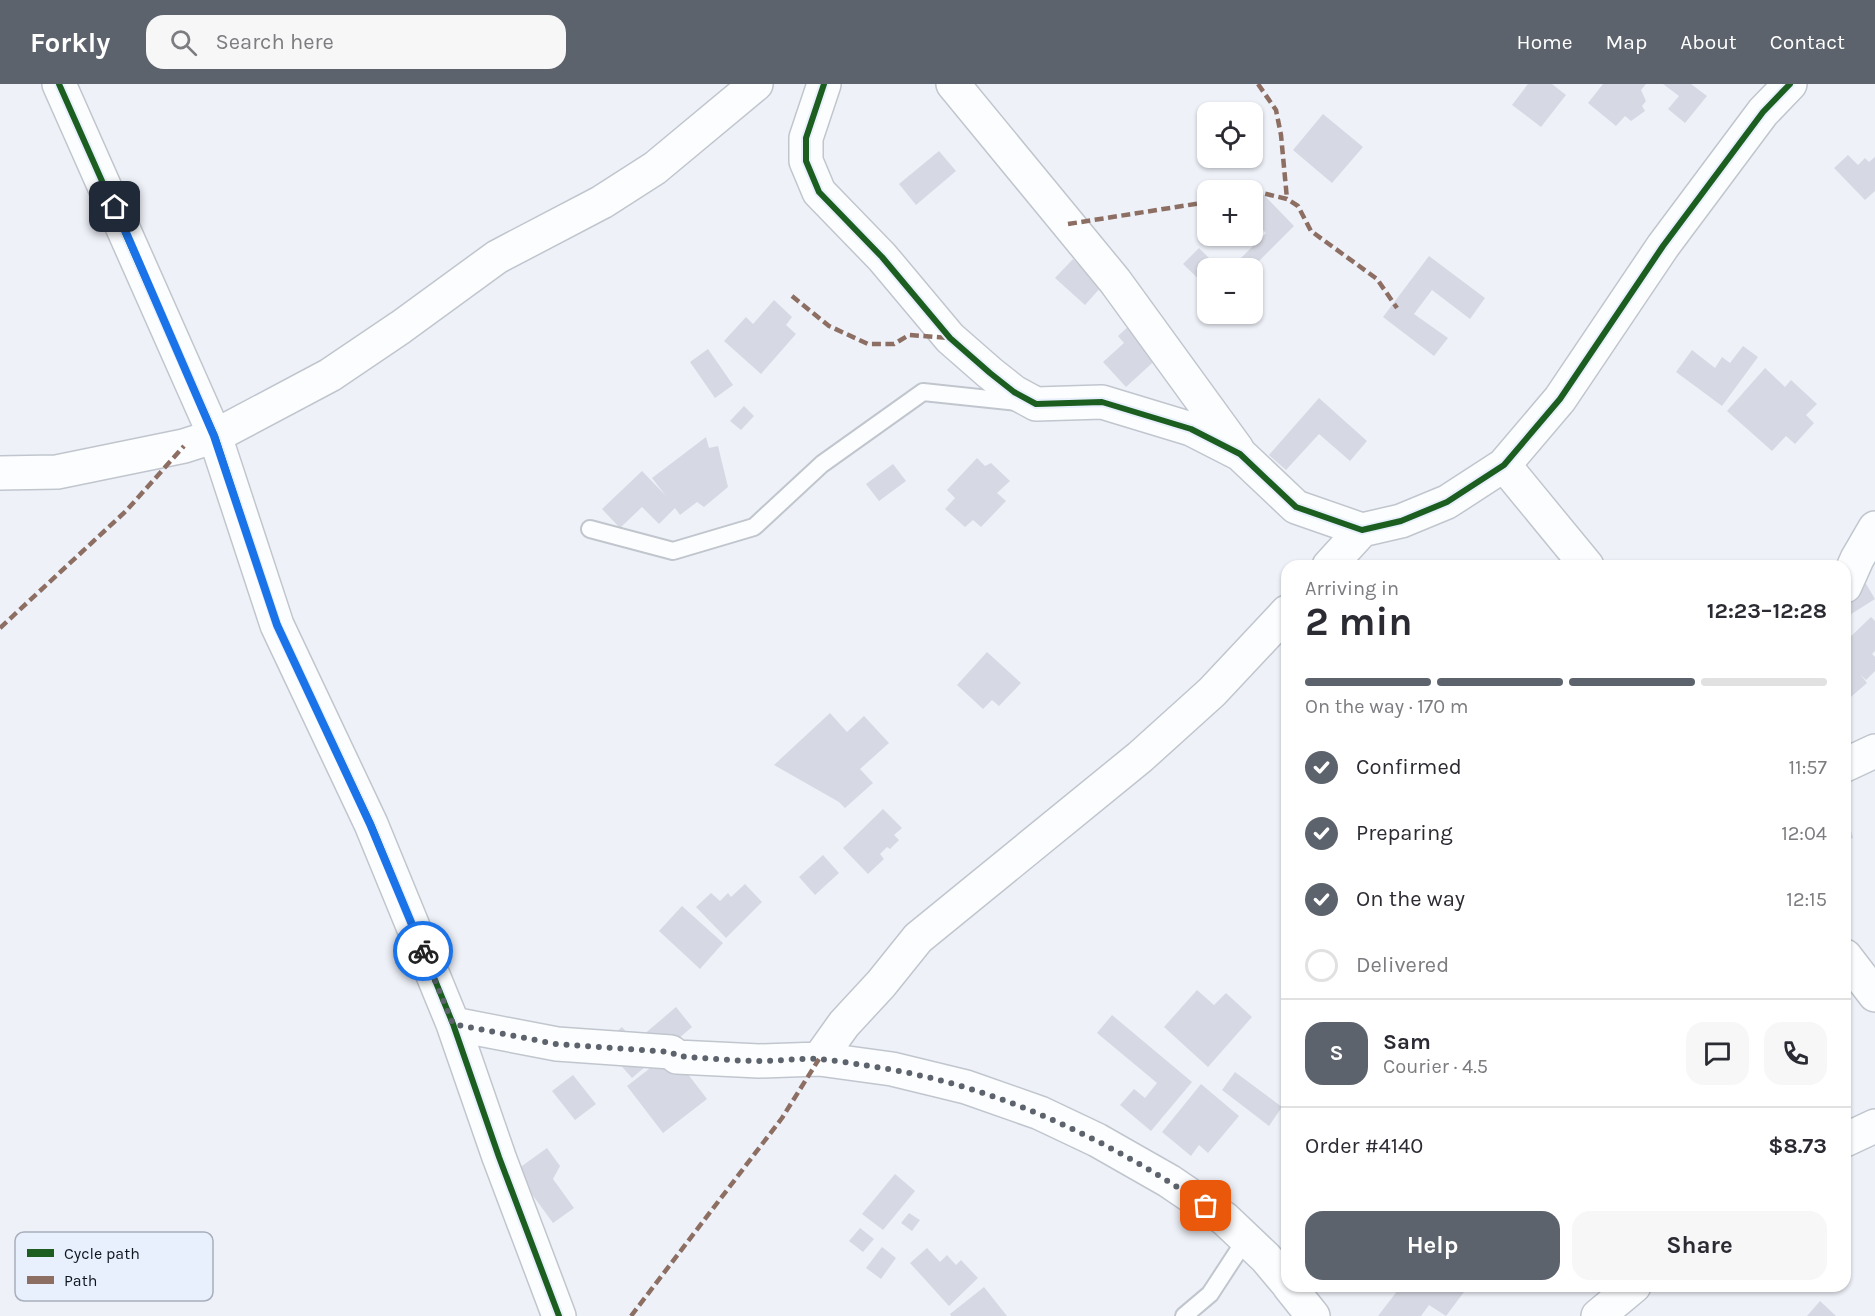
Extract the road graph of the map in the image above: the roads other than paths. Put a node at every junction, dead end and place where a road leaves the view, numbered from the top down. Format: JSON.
{"nodes":[{"id":1,"x":59,"y":84,"type":"edge"},
{"id":2,"x":756,"y":84,"type":"edge"},
{"id":3,"x":824,"y":84,"type":"edge"},
{"id":4,"x":953,"y":84,"type":"edge"},
{"id":5,"x":1790,"y":84,"type":"edge"},
{"id":6,"x":1036,"y":404,"type":"junction"},
{"id":7,"x":214,"y":436,"type":"junction"},
{"id":8,"x":1240,"y":454,"type":"junction"},
{"id":9,"x":1504,"y":465,"type":"junction"},
{"id":10,"x":0,"y":473,"type":"edge"},
{"id":11,"x":1875,"y":528,"type":"edge"},
{"id":12,"x":590,"y":529,"type":"dead end"},
{"id":13,"x":1362,"y":530,"type":"junction"},
{"id":14,"x":1334,"y":560,"type":"edge"},
{"id":15,"x":1582,"y":560,"type":"edge"},
{"id":16,"x":1851,"y":572,"type":"edge"},
{"id":17,"x":1281,"y":618,"type":"edge"},
{"id":18,"x":1875,"y":751,"type":"edge"},
{"id":19,"x":1851,"y":762,"type":"edge"},
{"id":20,"x":1851,"y":964,"type":"edge"},
{"id":21,"x":1875,"y":995,"type":"edge"},
{"id":22,"x":453,"y":1024,"type":"junction"},
{"id":23,"x":819,"y":1059,"type":"junction"},
{"id":24,"x":1875,"y":1126,"type":"edge"},
{"id":25,"x":1851,"y":1137,"type":"edge"},
{"id":26,"x":1246,"y":1239,"type":"junction"},
{"id":27,"x":1281,"y":1276,"type":"edge"},
{"id":28,"x":1294,"y":1292,"type":"edge"},
{"id":29,"x":1627,"y":1292,"type":"edge"},
{"id":30,"x":559,"y":1316,"type":"edge"},
{"id":31,"x":1184,"y":1316,"type":"edge"},
{"id":32,"x":1313,"y":1316,"type":"edge"},
{"id":33,"x":1598,"y":1316,"type":"edge"}],
"edges":[{"from":1,"to":7,"type":"street"},
{"from":2,"to":7,"type":"street"},
{"from":3,"to":6,"type":"street"},
{"from":4,"to":8,"type":"street"},
{"from":5,"to":9,"type":"street"},
{"from":6,"to":8,"type":"street"},
{"from":6,"to":12,"type":"lane"},
{"from":7,"to":10,"type":"street"},
{"from":7,"to":22,"type":"street"},
{"from":8,"to":13,"type":"street"},
{"from":9,"to":13,"type":"street"},
{"from":9,"to":15,"type":"street"},
{"from":11,"to":16,"type":"street"},
{"from":13,"to":14,"type":"street"},
{"from":17,"to":23,"type":"street"},
{"from":18,"to":19,"type":"street"},
{"from":20,"to":21,"type":"street"},
{"from":22,"to":23,"type":"street"},
{"from":22,"to":30,"type":"street"},
{"from":23,"to":26,"type":"street"},
{"from":24,"to":25,"type":"street"},
{"from":26,"to":27,"type":"street"},
{"from":26,"to":31,"type":"lane"},
{"from":28,"to":32,"type":"street"},
{"from":29,"to":33,"type":"street"}]}
